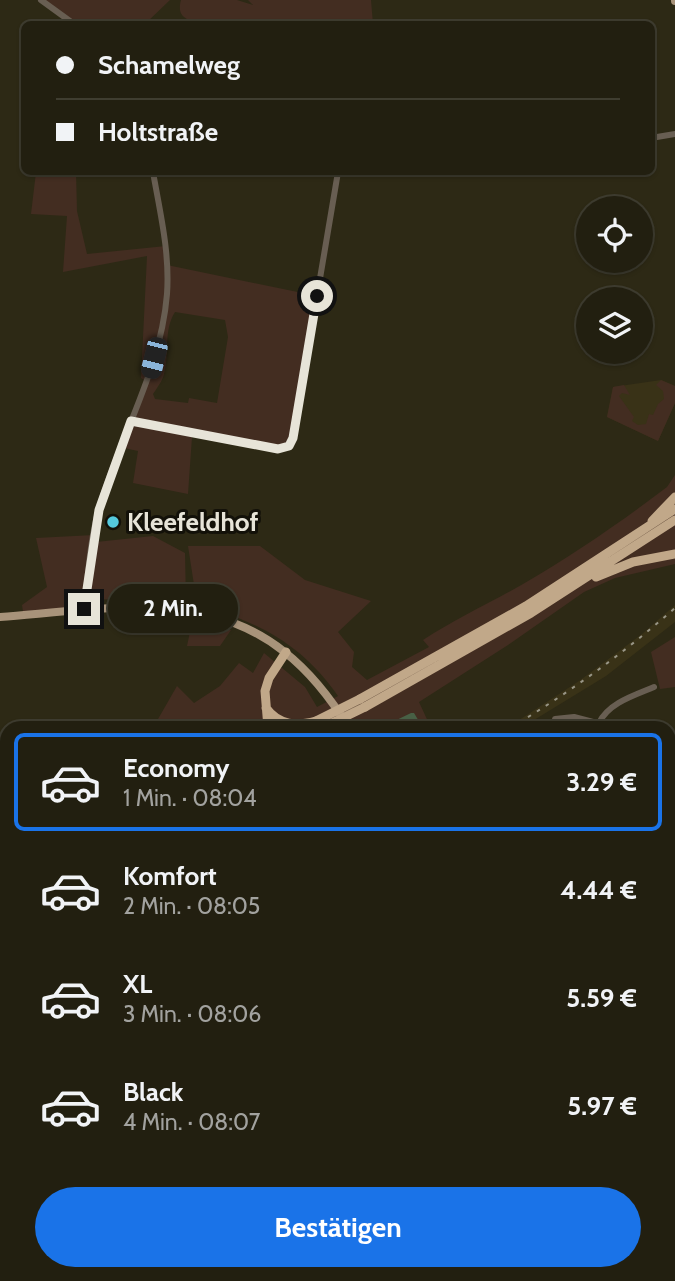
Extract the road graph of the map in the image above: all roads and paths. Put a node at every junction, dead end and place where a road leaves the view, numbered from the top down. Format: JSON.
{"nodes":[{"id":1,"x":41,"y":0,"type":"edge"},
{"id":2,"x":70,"y":21,"type":"edge"},
{"id":3,"x":675,"y":134,"type":"edge"},
{"id":4,"x":655,"y":137,"type":"edge"},
{"id":5,"x":154,"y":175,"type":"edge"},
{"id":6,"x":337,"y":175,"type":"edge"},
{"id":7,"x":131,"y":421,"type":"junction"},
{"id":8,"x":675,"y":497,"type":"edge"},
{"id":9,"x":675,"y":509,"type":"edge"},
{"id":10,"x":675,"y":520,"type":"edge"},
{"id":11,"x":643,"y":530,"type":"junction"},
{"id":12,"x":675,"y":554,"type":"edge"},
{"id":13,"x":572,"y":587,"type":"junction"},
{"id":14,"x":84,"y":609,"type":"junction"},
{"id":15,"x":0,"y":617,"type":"edge"},
{"id":16,"x":286,"y":652,"type":"junction"},
{"id":17,"x":654,"y":687,"type":"dead end"},
{"id":18,"x":362,"y":703,"type":"junction"},
{"id":19,"x":265,"y":706,"type":"junction"},
{"id":20,"x":267,"y":721,"type":"edge"},
{"id":21,"x":282,"y":721,"type":"edge"},
{"id":22,"x":327,"y":721,"type":"edge"},
{"id":23,"x":345,"y":721,"type":"edge"},
{"id":24,"x":555,"y":721,"type":"edge"},
{"id":25,"x":589,"y":721,"type":"edge"},
{"id":26,"x":600,"y":721,"type":"edge"},
{"id":27,"x":487,"y":1281,"type":"edge"},
{"id":28,"x":494,"y":1281,"type":"edge"}],
"edges":[{"from":1,"to":2,"type":"street"},
{"from":3,"to":4,"type":"street"},
{"from":5,"to":7,"type":"street"},
{"from":6,"to":7,"type":"street"},
{"from":7,"to":14,"type":"street"},
{"from":8,"to":11,"type":"highway"},
{"from":9,"to":11,"type":"highway"},
{"from":10,"to":13,"type":"highway"},
{"from":11,"to":18,"type":"highway"},
{"from":12,"to":13,"type":"highway"},
{"from":13,"to":18,"type":"highway"},
{"from":14,"to":15,"type":"main road"},
{"from":14,"to":16,"type":"main road"},
{"from":16,"to":19,"type":"highway"},
{"from":16,"to":23,"type":"main road"},
{"from":17,"to":26,"type":"street"},
{"from":18,"to":22,"type":"highway","bridge":true},
{"from":19,"to":20,"type":"highway"},
{"from":19,"to":21,"type":"highway"},
{"from":24,"to":25,"type":"street"},
{"from":27,"to":28,"type":"street"}]}
